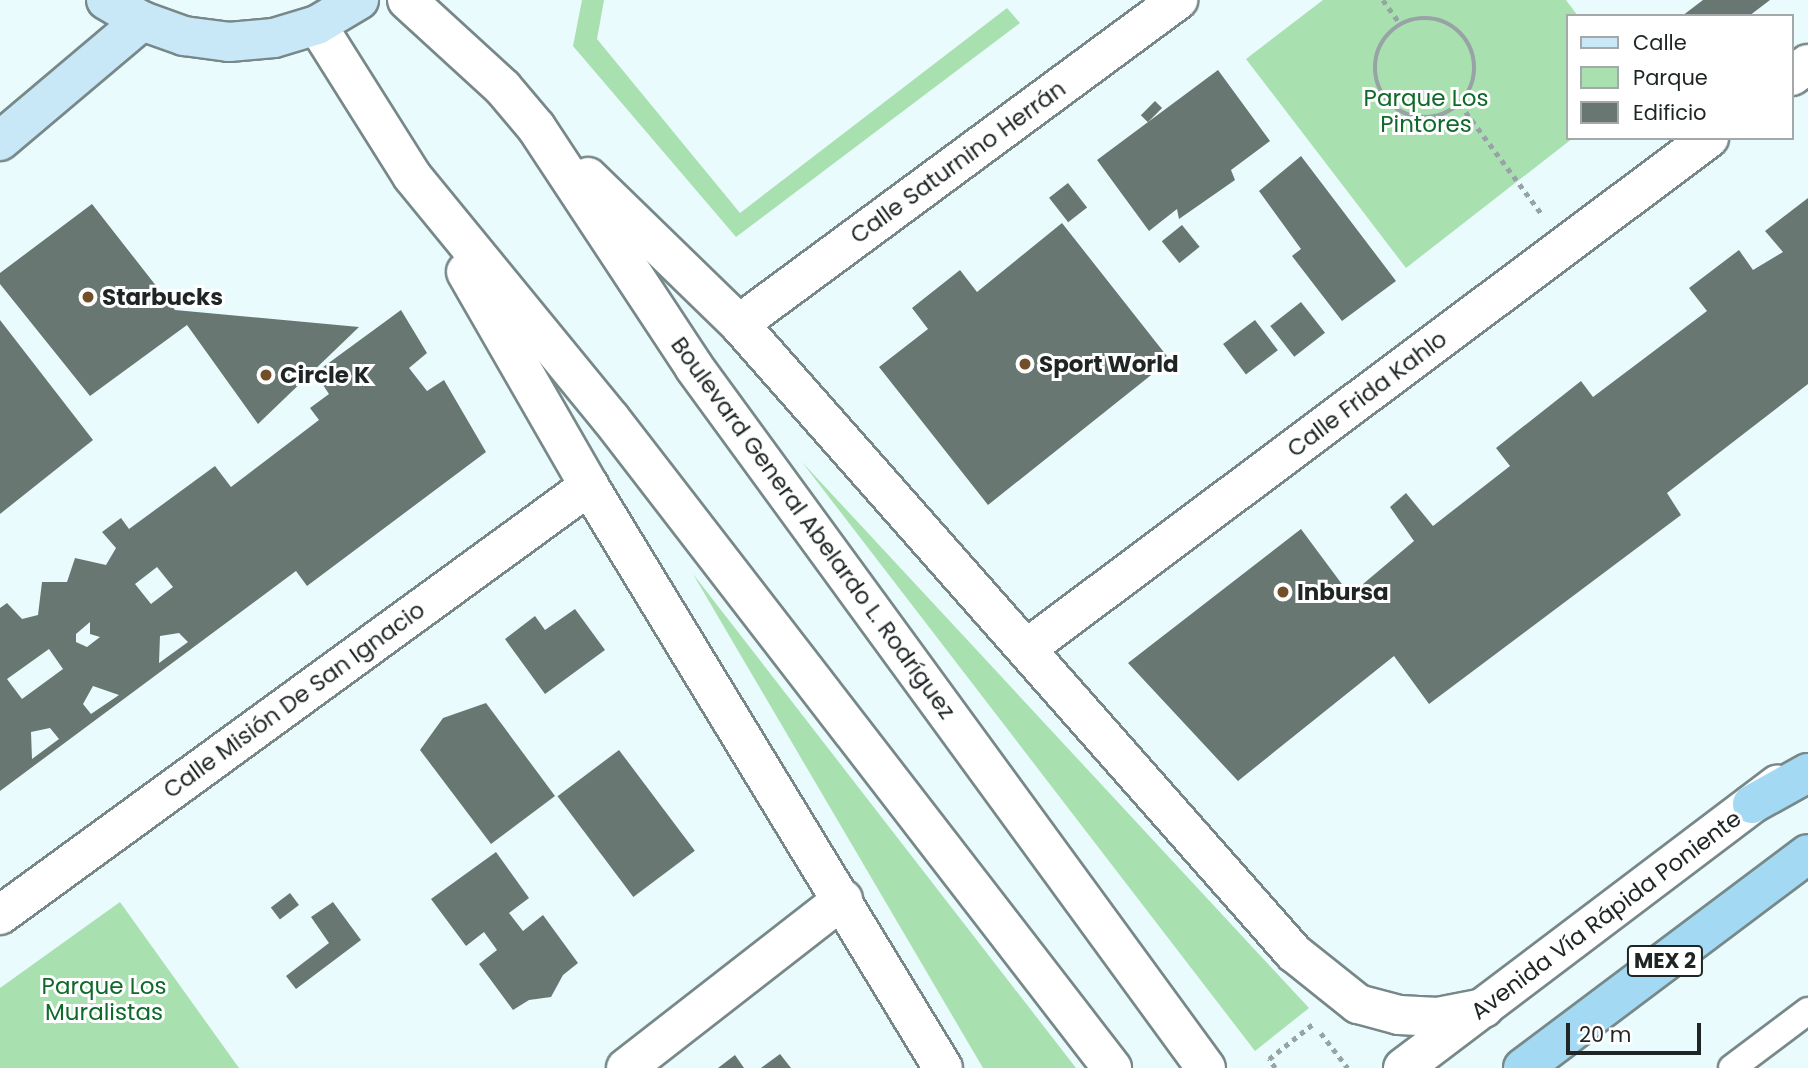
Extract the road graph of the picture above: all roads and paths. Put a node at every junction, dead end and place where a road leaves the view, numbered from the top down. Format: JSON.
{"nodes":[{"id":1,"x":106,"y":0,"type":"edge"},
{"id":2,"x":359,"y":0,"type":"edge"},
{"id":3,"x":407,"y":0,"type":"edge"},
{"id":4,"x":1178,"y":0,"type":"edge"},
{"id":5,"x":1383,"y":0,"type":"edge"},
{"id":6,"x":142,"y":21,"type":"junction"},
{"id":7,"x":317,"y":25,"type":"junction"},
{"id":8,"x":1401,"y":25,"type":"junction"},
{"id":9,"x":1460,"y":104,"type":"junction"},
{"id":10,"x":536,"y":127,"type":"junction"},
{"id":11,"x":1706,"y":140,"type":"edge"},
{"id":12,"x":0,"y":141,"type":"edge"},
{"id":13,"x":412,"y":176,"type":"junction"},
{"id":14,"x":1565,"y":246,"type":"junction"},
{"id":15,"x":739,"y":324,"type":"junction"},
{"id":16,"x":589,"y":486,"type":"junction"},
{"id":17,"x":1026,"y":649,"type":"junction"},
{"id":18,"x":1808,"y":761,"type":"edge"},
{"id":19,"x":1808,"y":773,"type":"edge"},
{"id":20,"x":1752,"y":804,"type":"junction"},
{"id":21,"x":1808,"y":854,"type":"edge"},
{"id":22,"x":843,"y":899,"type":"junction"},
{"id":23,"x":0,"y":915,"type":"edge"},
{"id":24,"x":1484,"y":1008,"type":"junction"},
{"id":25,"x":1808,"y":1011,"type":"edge"},
{"id":26,"x":626,"y":1068,"type":"edge"},
{"id":27,"x":943,"y":1068,"type":"edge"},
{"id":28,"x":1112,"y":1068,"type":"edge"},
{"id":29,"x":1206,"y":1068,"type":"edge"},
{"id":30,"x":1276,"y":1068,"type":"edge"},
{"id":31,"x":1348,"y":1068,"type":"edge"},
{"id":32,"x":1403,"y":1068,"type":"edge"},
{"id":33,"x":1523,"y":1068,"type":"edge"},
{"id":34,"x":1732,"y":1068,"type":"edge"}],
"edges":[{"from":1,"to":6,"type":"main road"},
{"from":2,"to":7,"type":"main road"},
{"from":3,"to":10,"type":"main road","name":"Boulevard General Abelardo L. Rodríguez"},
{"from":4,"to":15,"type":"main road","name":"Calle Saturnino Herrán"},
{"from":5,"to":8,"type":"path"},
{"from":6,"to":7,"type":"main road"},
{"from":6,"to":12,"type":"main road"},
{"from":7,"to":13,"type":"main road"},
{"from":8,"to":9,"type":"path"},
{"from":8,"to":9,"type":"path"},
{"from":9,"to":14,"type":"path"},
{"from":10,"to":15,"type":"main road"},
{"from":10,"to":29,"type":"main road","name":"Boulevard General Abelardo L. Rodríguez"},
{"from":11,"to":14,"type":"main road","name":"Calle Frida Kahlo"},
{"from":13,"to":16,"type":"main road"},
{"from":13,"to":28,"type":"main road"},
{"from":14,"to":17,"type":"main road","name":"Calle Frida Kahlo"},
{"from":15,"to":17,"type":"main road"},
{"from":16,"to":22,"type":"main road"},
{"from":16,"to":23,"type":"main road","name":"Calle Misión De San Ignacio"},
{"from":17,"to":24,"type":"main road"},
{"from":18,"to":20,"type":"main road","name":"Avenida Vía Rápida Poniente"},
{"from":19,"to":20,"type":"highway"},
{"from":20,"to":24,"type":"main road","name":"Avenida Vía Rápida Poniente"},
{"from":21,"to":33,"type":"highway","number":"MEX 2"},
{"from":22,"to":26,"type":"main road"},
{"from":22,"to":27,"type":"main road"},
{"from":24,"to":32,"type":"main road","name":"Avenida Vía Rápida Poniente"},
{"from":25,"to":34,"type":"lane"},
{"from":30,"to":31,"type":"path"}]}
